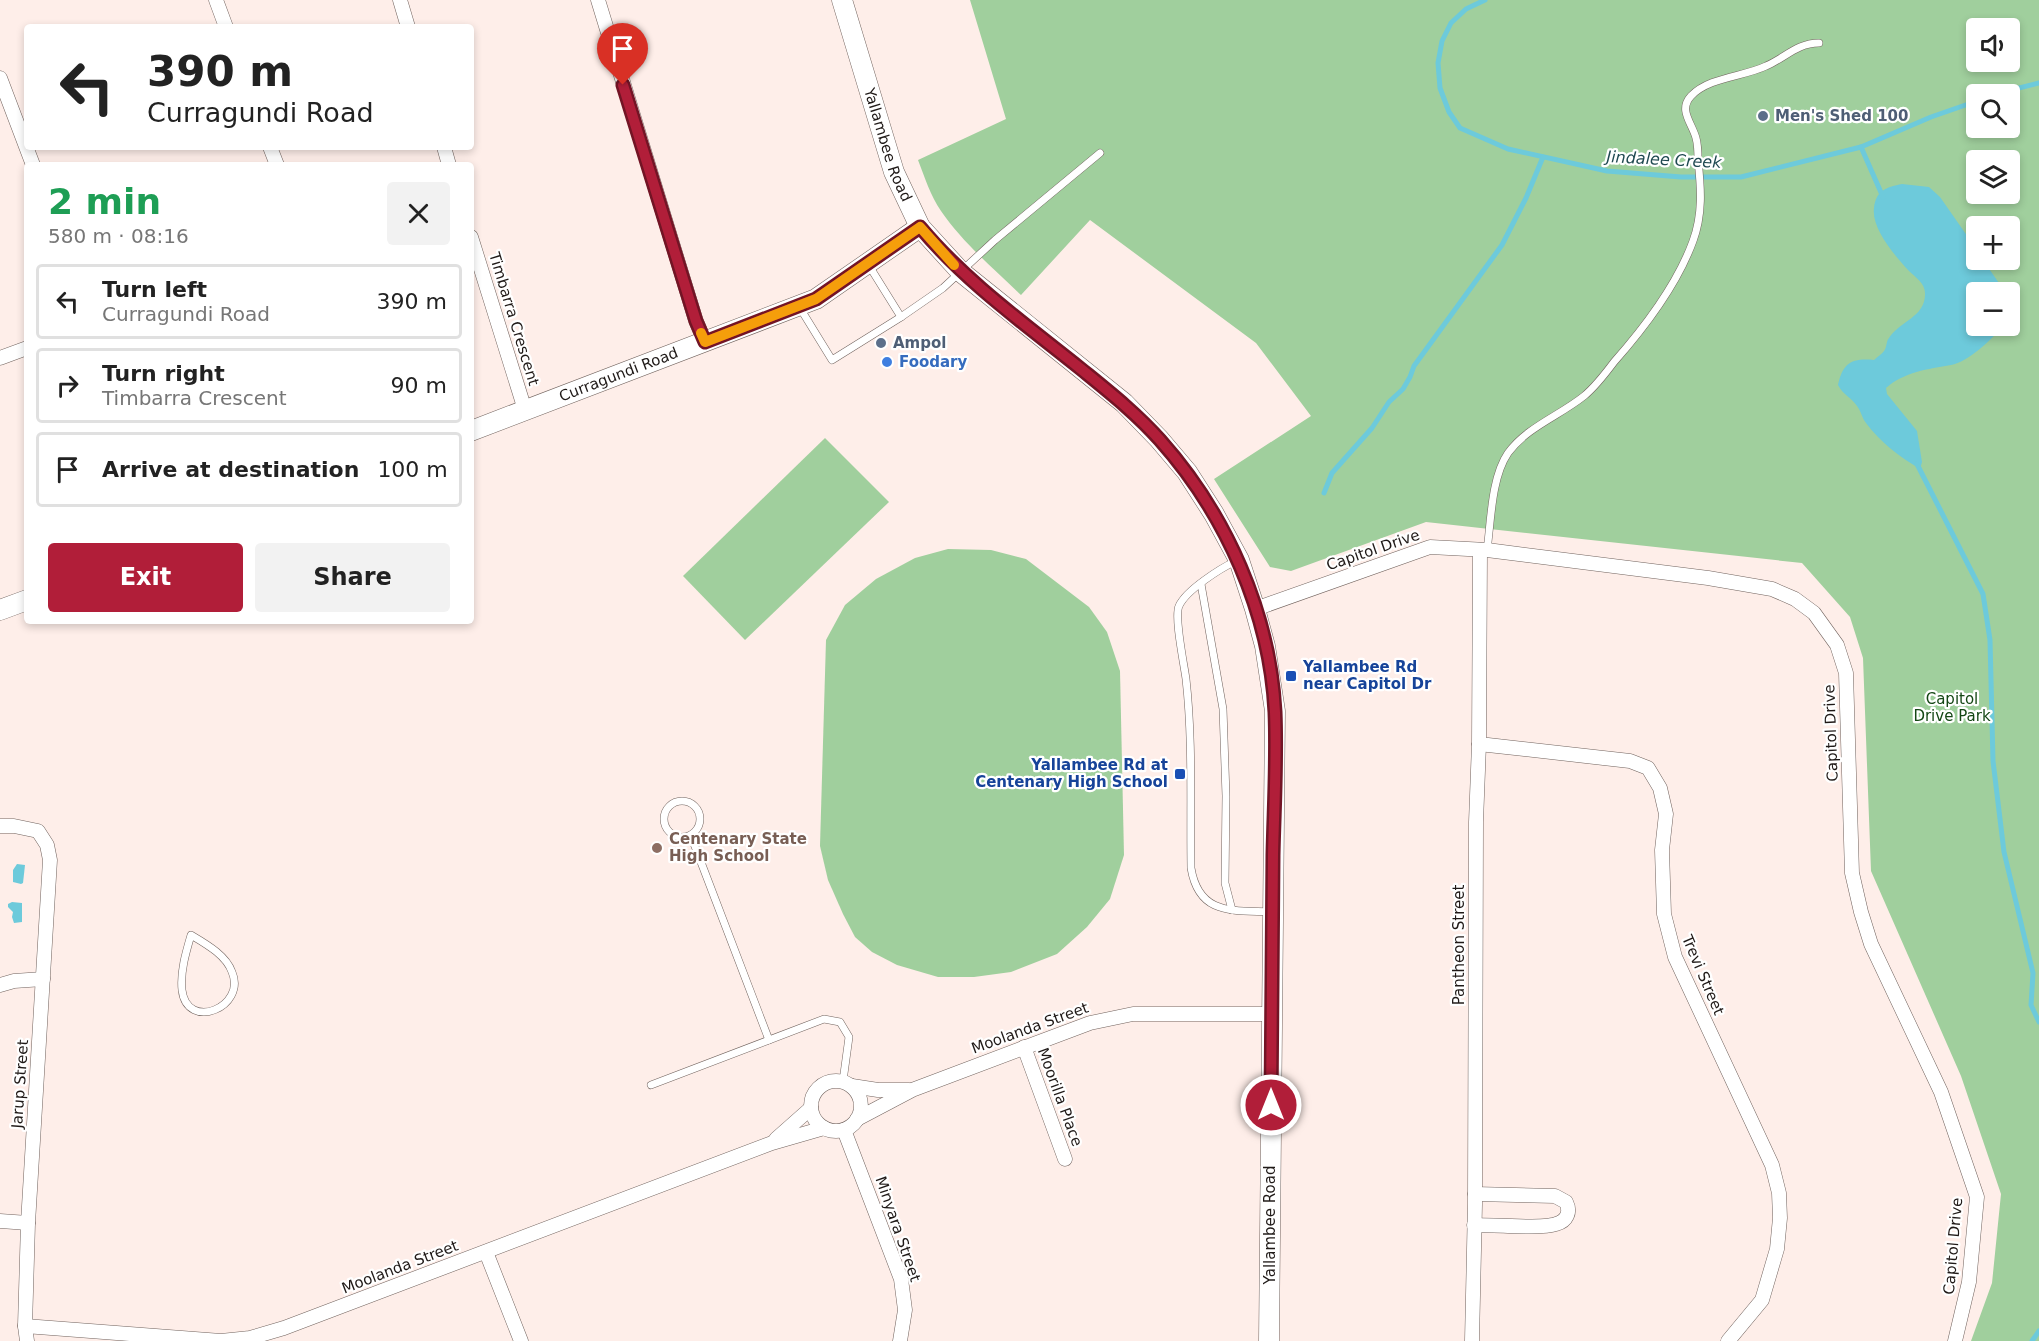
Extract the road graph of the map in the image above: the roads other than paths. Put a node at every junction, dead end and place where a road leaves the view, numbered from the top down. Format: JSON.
{"nodes":[{"id":1,"x":216,"y":0,"type":"edge"},
{"id":2,"x":400,"y":0,"type":"edge"},
{"id":3,"x":598,"y":0,"type":"edge"},
{"id":4,"x":842,"y":0,"type":"edge"},
{"id":5,"x":225,"y":24,"type":"edge"},
{"id":6,"x":407,"y":24,"type":"edge"},
{"id":7,"x":1819,"y":43,"type":"dead end"},
{"id":8,"x":0,"y":78,"type":"edge"},
{"id":9,"x":6,"y":111,"type":"edge"},
{"id":10,"x":24,"y":147,"type":"edge"},
{"id":11,"x":1100,"y":153,"type":"dead end"},
{"id":12,"x":920,"y":227,"type":"junction"},
{"id":13,"x":474,"y":247,"type":"edge"},
{"id":14,"x":868,"y":264,"type":"junction"},
{"id":15,"x":961,"y":272,"type":"junction"},
{"id":16,"x":798,"y":306,"type":"junction"},
{"id":17,"x":901,"y":317,"type":"junction"},
{"id":18,"x":705,"y":342,"type":"junction"},
{"id":19,"x":24,"y":349,"type":"edge"},
{"id":20,"x":0,"y":358,"type":"edge"},
{"id":21,"x":525,"y":410,"type":"junction"},
{"id":22,"x":474,"y":429,"type":"edge"},
{"id":23,"x":1484,"y":550,"type":"junction"},
{"id":24,"x":1239,"y":560,"type":"junction"},
{"id":25,"x":1201,"y":584,"type":"junction"},
{"id":26,"x":24,"y":601,"type":"edge"},
{"id":27,"x":1256,"y":609,"type":"junction"},
{"id":28,"x":0,"y":610,"type":"edge"},
{"id":29,"x":1479,"y":744,"type":"junction"},
{"id":30,"x":0,"y":826,"type":"edge"},
{"id":31,"x":691,"y":836,"type":"junction"},
{"id":32,"x":1232,"y":910,"type":"junction"},
{"id":33,"x":1273,"y":912,"type":"junction"},
{"id":34,"x":202,"y":942,"type":"joint"},
{"id":35,"x":43,"y":980,"type":"junction"},
{"id":36,"x":0,"y":985,"type":"edge"},
{"id":37,"x":1272,"y":1014,"type":"junction"},
{"id":38,"x":769,"y":1040,"type":"junction"},
{"id":39,"x":1024,"y":1047,"type":"junction"},
{"id":40,"x":847,"y":1084,"type":"junction"},
{"id":41,"x":651,"y":1085,"type":"dead end"},
{"id":42,"x":912,"y":1090,"type":"junction"},
{"id":43,"x":811,"y":1107,"type":"junction"},
{"id":44,"x":857,"y":1119,"type":"junction"},
{"id":45,"x":824,"y":1128,"type":"junction"},
{"id":46,"x":844,"y":1130,"type":"junction"},
{"id":47,"x":772,"y":1143,"type":"junction"},
{"id":48,"x":1065,"y":1159,"type":"dead end"},
{"id":49,"x":1475,"y":1194,"type":"junction"},
{"id":50,"x":0,"y":1221,"type":"edge"},
{"id":51,"x":28,"y":1223,"type":"junction"},
{"id":52,"x":1474,"y":1225,"type":"junction"},
{"id":53,"x":486,"y":1252,"type":"junction"},
{"id":54,"x":25,"y":1326,"type":"junction"},
{"id":55,"x":286,"y":1334,"type":"edge"},
{"id":56,"x":27,"y":1341,"type":"edge"},
{"id":57,"x":521,"y":1341,"type":"edge"},
{"id":58,"x":900,"y":1341,"type":"edge"},
{"id":59,"x":1269,"y":1341,"type":"edge"},
{"id":60,"x":1472,"y":1341,"type":"edge"},
{"id":61,"x":1728,"y":1341,"type":"edge"},
{"id":62,"x":1955,"y":1341,"type":"edge"}],
"edges":[{"from":1,"to":5,"type":"street"},
{"from":2,"to":6,"type":"street"},
{"from":3,"to":18,"type":"street"},
{"from":4,"to":12,"type":"main road","name":"Yallambee Road"},
{"from":7,"to":23,"type":"lane"},
{"from":8,"to":9,"type":"street"},
{"from":9,"to":10,"type":"street"},
{"from":11,"to":15,"type":"lane"},
{"from":12,"to":14,"type":"main road","name":"Curragundi Road"},
{"from":12,"to":15,"type":"main road","name":"Yallambee Road"},
{"from":13,"to":21,"type":"street","name":"Timbarra Crescent"},
{"from":14,"to":16,"type":"main road","name":"Curragundi Road"},
{"from":14,"to":17,"type":"lane"},
{"from":15,"to":17,"type":"lane"},
{"from":15,"to":24,"type":"main road","name":"Yallambee Road"},
{"from":16,"to":17,"type":"lane"},
{"from":16,"to":18,"type":"main road","name":"Curragundi Road"},
{"from":18,"to":21,"type":"main road","name":"Curragundi Road"},
{"from":19,"to":20,"type":"street"},
{"from":21,"to":22,"type":"main road","name":"Curragundi Road"},
{"from":23,"to":27,"type":"street","name":"Capitol Drive"},
{"from":23,"to":29,"type":"street","name":"Pantheon Street"},
{"from":23,"to":62,"type":"street","name":"Capitol Drive"},
{"from":24,"to":25,"type":"lane"},
{"from":24,"to":27,"type":"main road","name":"Yallambee Road"},
{"from":25,"to":32,"type":"lane"},
{"from":25,"to":32,"type":"lane"},
{"from":26,"to":28,"type":"main road"},
{"from":27,"to":33,"type":"main road","name":"Yallambee Road"},
{"from":29,"to":49,"type":"street","name":"Pantheon Street"},
{"from":29,"to":61,"type":"street","name":"Trevi Street"},
{"from":30,"to":35,"type":"street","name":"Jarup Street"},
{"from":31,"to":31,"type":"lane"},
{"from":31,"to":38,"type":"lane"},
{"from":32,"to":33,"type":"lane"},
{"from":33,"to":37,"type":"main road","name":"Yallambee Road"},
{"from":34,"to":34,"type":"lane"},
{"from":35,"to":36,"type":"street"},
{"from":35,"to":51,"type":"street","name":"Jarup Street"},
{"from":37,"to":39,"type":"street","name":"Moolanda Street"},
{"from":37,"to":59,"type":"main road","name":"Yallambee Road"},
{"from":38,"to":40,"type":"lane"},
{"from":38,"to":41,"type":"lane"},
{"from":39,"to":42,"type":"street","name":"Moolanda Street"},
{"from":39,"to":48,"type":"street","name":"Moorilla Place"},
{"from":40,"to":42,"type":"street","name":"Moolanda Street"},
{"from":40,"to":43,"type":"street"},
{"from":40,"to":44,"type":"street"},
{"from":42,"to":44,"type":"street","name":"Moolanda Street"},
{"from":43,"to":45,"type":"street"},
{"from":43,"to":47,"type":"street","name":"Moolanda Street"},
{"from":44,"to":46,"type":"street"},
{"from":45,"to":46,"type":"street"},
{"from":45,"to":47,"type":"street","name":"Moolanda Street"},
{"from":46,"to":58,"type":"street","name":"Minyara Street"},
{"from":47,"to":53,"type":"street","name":"Moolanda Street"},
{"from":49,"to":52,"type":"street","name":"Pantheon Street"},
{"from":49,"to":52,"type":"street"},
{"from":50,"to":51,"type":"street"},
{"from":51,"to":54,"type":"street","name":"Jarup Street"},
{"from":52,"to":60,"type":"street","name":"Pantheon Street"},
{"from":53,"to":55,"type":"street","name":"Moolanda Street"},
{"from":53,"to":57,"type":"street"},
{"from":54,"to":55,"type":"street","name":"Moolanda Street"},
{"from":54,"to":56,"type":"street","name":"Jarup Street"}]}
